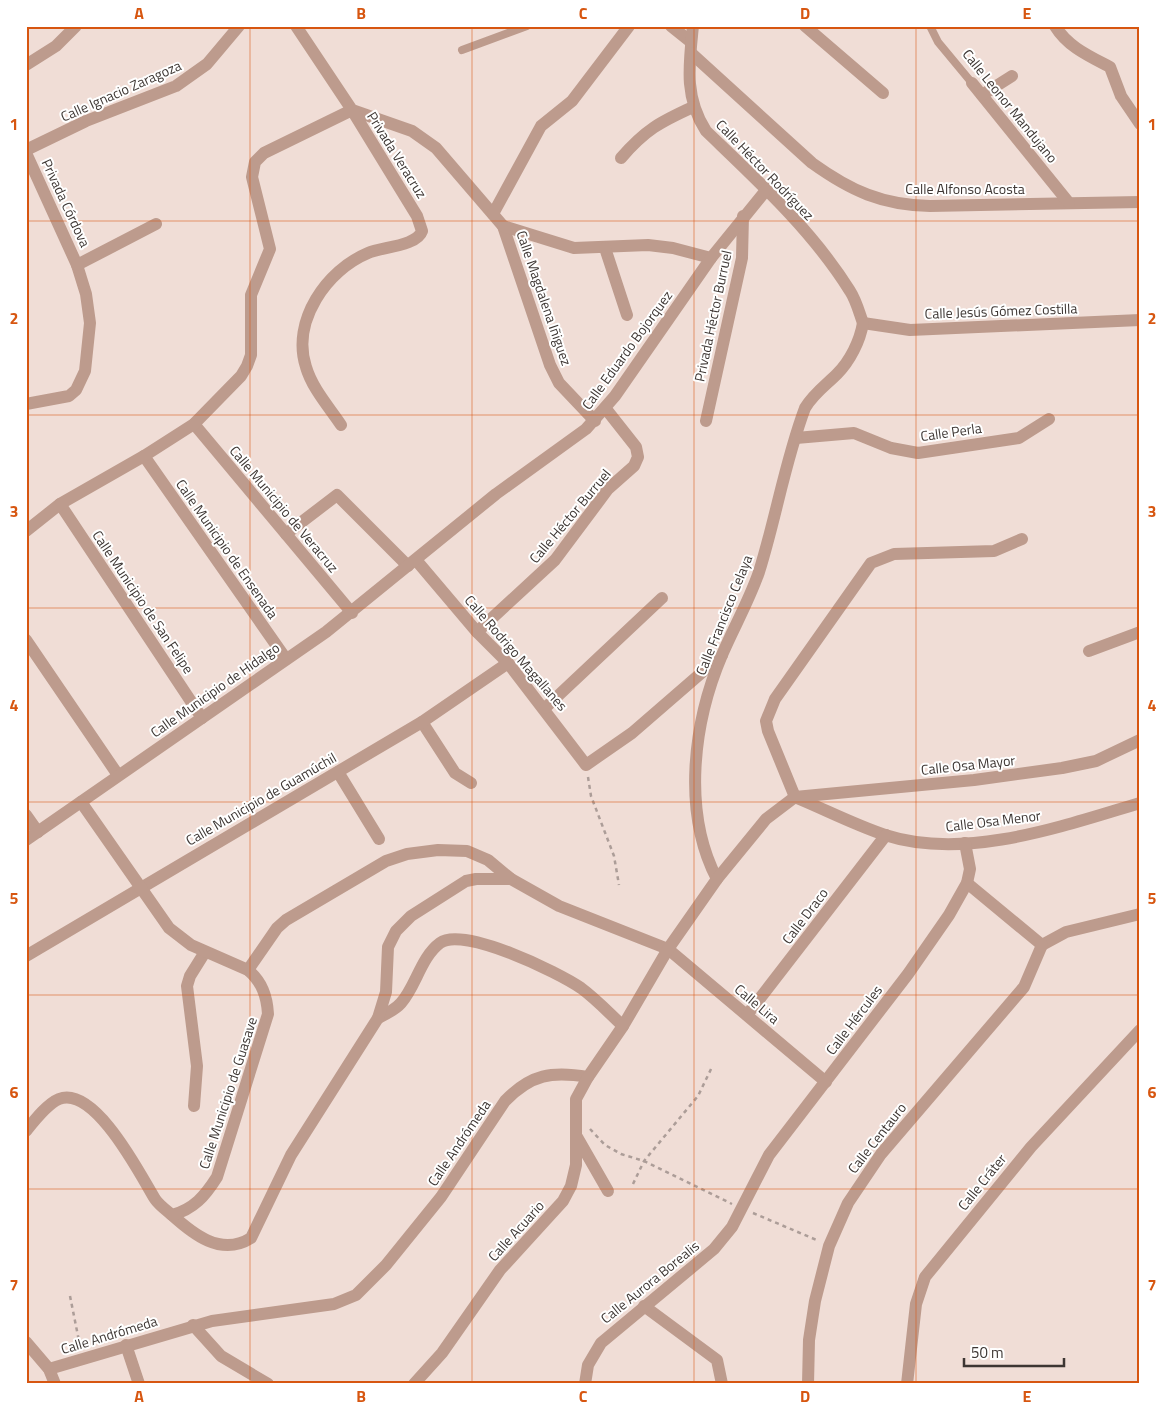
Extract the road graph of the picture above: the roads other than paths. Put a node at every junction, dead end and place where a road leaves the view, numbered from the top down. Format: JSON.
{"nodes":[{"id":1,"x":76,"y":26,"type":"edge"},
{"id":2,"x":239,"y":26,"type":"edge"},
{"id":3,"x":296,"y":26,"type":"edge"},
{"id":4,"x":527,"y":26,"type":"edge"},
{"id":5,"x":629,"y":26,"type":"edge"},
{"id":6,"x":671,"y":26,"type":"edge"},
{"id":7,"x":693,"y":26,"type":"edge"},
{"id":8,"x":805,"y":26,"type":"edge"},
{"id":9,"x":930,"y":26,"type":"edge"},
{"id":10,"x":1055,"y":26,"type":"edge"},
{"id":11,"x":691,"y":47,"type":"junction"},
{"id":12,"x":462,"y":50,"type":"dead end"},
{"id":13,"x":26,"y":65,"type":"edge"},
{"id":14,"x":1012,"y":76,"type":"dead end"},
{"id":15,"x":972,"y":83,"type":"joint"},
{"id":16,"x":883,"y":93,"type":"dead end"},
{"id":17,"x":982,"y":95,"type":"junction"},
{"id":18,"x":693,"y":107,"type":"junction"},
{"id":19,"x":352,"y":110,"type":"junction"},
{"id":20,"x":1140,"y":124,"type":"edge"},
{"id":21,"x":26,"y":152,"type":"edge"},
{"id":22,"x":621,"y":158,"type":"dead end"},
{"id":23,"x":767,"y":189,"type":"junction"},
{"id":24,"x":1140,"y":202,"type":"edge"},
{"id":25,"x":1069,"y":203,"type":"junction"},
{"id":26,"x":493,"y":214,"type":"junction"},
{"id":27,"x":743,"y":216,"type":"junction"},
{"id":28,"x":156,"y":224,"type":"dead end"},
{"id":29,"x":503,"y":226,"type":"junction"},
{"id":30,"x":605,"y":248,"type":"junction"},
{"id":31,"x":711,"y":258,"type":"junction"},
{"id":32,"x":78,"y":265,"type":"junction"},
{"id":33,"x":627,"y":315,"type":"dead end"},
{"id":34,"x":1140,"y":320,"type":"edge"},
{"id":35,"x":863,"y":323,"type":"junction"},
{"id":36,"x":26,"y":404,"type":"edge"},
{"id":37,"x":606,"y":409,"type":"junction"},
{"id":38,"x":1049,"y":419,"type":"dead end"},
{"id":39,"x":595,"y":421,"type":"junction"},
{"id":40,"x":706,"y":421,"type":"dead end"},
{"id":41,"x":194,"y":424,"type":"junction"},
{"id":42,"x":341,"y":425,"type":"dead end"},
{"id":43,"x":796,"y":438,"type":"junction"},
{"id":44,"x":144,"y":456,"type":"junction"},
{"id":45,"x":60,"y":504,"type":"junction"},
{"id":46,"x":27,"y":528,"type":"edge"},
{"id":47,"x":286,"y":534,"type":"junction"},
{"id":48,"x":1022,"y":539,"type":"dead end"},
{"id":49,"x":412,"y":563,"type":"junction"},
{"id":50,"x":662,"y":598,"type":"dead end"},
{"id":51,"x":352,"y":613,"type":"junction"},
{"id":52,"x":477,"y":632,"type":"junction"},
{"id":53,"x":1140,"y":632,"type":"edge"},
{"id":54,"x":26,"y":640,"type":"edge"},
{"id":55,"x":1089,"y":651,"type":"dead end"},
{"id":56,"x":722,"y":656,"type":"junction"},
{"id":57,"x":286,"y":659,"type":"junction"},
{"id":58,"x":508,"y":663,"type":"junction"},
{"id":59,"x":545,"y":708,"type":"junction"},
{"id":60,"x":202,"y":718,"type":"junction"},
{"id":61,"x":422,"y":722,"type":"junction"},
{"id":62,"x":1140,"y":740,"type":"edge"},
{"id":63,"x":338,"y":772,"type":"junction"},
{"id":64,"x":118,"y":775,"type":"junction"},
{"id":65,"x":471,"y":783,"type":"dead end"},
{"id":66,"x":795,"y":797,"type":"junction"},
{"id":67,"x":81,"y":802,"type":"junction"},
{"id":68,"x":1140,"y":803,"type":"edge"},
{"id":69,"x":26,"y":815,"type":"edge"},
{"id":70,"x":38,"y":832,"type":"junction"},
{"id":71,"x":886,"y":835,"type":"junction"},
{"id":72,"x":379,"y":839,"type":"dead end"},
{"id":73,"x":26,"y":840,"type":"edge"},
{"id":74,"x":965,"y":843,"type":"junction"},
{"id":75,"x":511,"y":879,"type":"junction"},
{"id":76,"x":717,"y":879,"type":"junction"},
{"id":77,"x":968,"y":883,"type":"junction"},
{"id":78,"x":140,"y":887,"type":"junction"},
{"id":79,"x":1140,"y":914,"type":"edge"},
{"id":80,"x":1042,"y":945,"type":"junction"},
{"id":81,"x":668,"y":949,"type":"junction"},
{"id":82,"x":205,"y":952,"type":"junction"},
{"id":83,"x":26,"y":956,"type":"edge"},
{"id":84,"x":248,"y":970,"type":"junction"},
{"id":85,"x":748,"y":1015,"type":"junction"},
{"id":86,"x":378,"y":1018,"type":"junction"},
{"id":87,"x":623,"y":1026,"type":"junction"},
{"id":88,"x":1140,"y":1030,"type":"edge"},
{"id":89,"x":588,"y":1077,"type":"junction"},
{"id":90,"x":826,"y":1082,"type":"junction"},
{"id":91,"x":194,"y":1106,"type":"dead end"},
{"id":92,"x":26,"y":1131,"type":"edge"},
{"id":93,"x":576,"y":1134,"type":"junction"},
{"id":94,"x":608,"y":1191,"type":"dead end"},
{"id":95,"x":742,"y":1208,"type":"joint"},
{"id":96,"x":172,"y":1215,"type":"junction"},
{"id":97,"x":644,"y":1306,"type":"junction"},
{"id":98,"x":193,"y":1325,"type":"junction"},
{"id":99,"x":26,"y":1342,"type":"edge"},
{"id":100,"x":126,"y":1345,"type":"junction"},
{"id":101,"x":49,"y":1369,"type":"junction"},
{"id":102,"x":55,"y":1384,"type":"edge"},
{"id":103,"x":139,"y":1384,"type":"edge"},
{"id":104,"x":268,"y":1384,"type":"edge"},
{"id":105,"x":414,"y":1384,"type":"edge"},
{"id":106,"x":585,"y":1384,"type":"edge"},
{"id":107,"x":722,"y":1384,"type":"edge"},
{"id":108,"x":808,"y":1384,"type":"edge"},
{"id":109,"x":908,"y":1384,"type":"edge"}],
"edges":[{"from":1,"to":13,"type":"street"},
{"from":2,"to":21,"type":"street","name":"Calle Ignacio Zaragoza"},
{"from":3,"to":19,"type":"street"},
{"from":4,"to":12,"type":"lane"},
{"from":5,"to":26,"type":"street"},
{"from":6,"to":11,"type":"street","name":"Calle Alfonso Acosta"},
{"from":7,"to":11,"type":"street"},
{"from":8,"to":16,"type":"street"},
{"from":9,"to":15,"type":"lane","name":"Calle Leonor Mandujano"},
{"from":10,"to":20,"type":"street"},
{"from":11,"to":18,"type":"street","name":"Calle Héctor Rodríguez"},
{"from":11,"to":25,"type":"street","name":"Calle Alfonso Acosta"},
{"from":14,"to":17,"type":"street"},
{"from":15,"to":17,"type":"street","name":"Calle Leonor Mandujano"},
{"from":17,"to":25,"type":"street","name":"Calle Leonor Mandujano"},
{"from":18,"to":22,"type":"street"},
{"from":18,"to":23,"type":"street","name":"Calle Héctor Rodríguez"},
{"from":19,"to":26,"type":"street","name":"Calle Magdalena Iñiguez"},
{"from":19,"to":41,"type":"street"},
{"from":19,"to":42,"type":"street","name":"Privada Veracruz"},
{"from":21,"to":32,"type":"street","name":"Privada Córdova"},
{"from":23,"to":27,"type":"street","name":"Calle Eduardo Bojorquez"},
{"from":23,"to":35,"type":"street","name":"Calle Héctor Rodríguez"},
{"from":24,"to":25,"type":"street","name":"Calle Alfonso Acosta"},
{"from":26,"to":29,"type":"street","name":"Calle Magdalena Iñiguez"},
{"from":27,"to":31,"type":"street","name":"Calle Eduardo Bojorquez"},
{"from":27,"to":40,"type":"street","name":"Privada Héctor Burruel"},
{"from":28,"to":32,"type":"street","name":"Privada Córdova"},
{"from":29,"to":30,"type":"street"},
{"from":29,"to":39,"type":"street","name":"Calle Magdalena Iñiguez"},
{"from":30,"to":31,"type":"street"},
{"from":30,"to":33,"type":"street"},
{"from":31,"to":37,"type":"street","name":"Calle Eduardo Bojorquez"},
{"from":32,"to":36,"type":"street","name":"Privada Córdova"},
{"from":34,"to":35,"type":"street","name":"Calle Jesús Gómez Costilla"},
{"from":35,"to":43,"type":"street","name":"Calle Francisco Celaya"},
{"from":37,"to":39,"type":"street","name":"Calle Eduardo Bojorquez"},
{"from":37,"to":52,"type":"street","name":"Calle Héctor Burruel"},
{"from":38,"to":43,"type":"street","name":"Calle Perla"},
{"from":39,"to":49,"type":"street","name":"Calle Eduardo Bojorquez"},
{"from":41,"to":44,"type":"street"},
{"from":41,"to":47,"type":"street","name":"Calle Municipio de Veracruz"},
{"from":43,"to":56,"type":"street","name":"Calle Francisco Celaya"},
{"from":44,"to":45,"type":"street"},
{"from":44,"to":57,"type":"street","name":"Calle Municipio de Ensenada"},
{"from":45,"to":46,"type":"street"},
{"from":45,"to":60,"type":"street","name":"Calle Municipio de San Felipe"},
{"from":47,"to":49,"type":"street","name":"Calle Rodrigo Magallanes"},
{"from":47,"to":51,"type":"street","name":"Calle Municipio de Veracruz"},
{"from":48,"to":66,"type":"street"},
{"from":49,"to":51,"type":"street","name":"Calle Municipio de Hidalgo"},
{"from":49,"to":52,"type":"street","name":"Calle Rodrigo Magallanes"},
{"from":50,"to":59,"type":"street"},
{"from":51,"to":57,"type":"street","name":"Calle Municipio de Hidalgo"},
{"from":52,"to":58,"type":"street","name":"Calle Rodrigo Magallanes"},
{"from":53,"to":55,"type":"street"},
{"from":54,"to":64,"type":"street"},
{"from":56,"to":59,"type":"street","name":"Calle Rodrigo Magallanes"},
{"from":56,"to":76,"type":"street","name":"Calle Francisco Celaya"},
{"from":57,"to":60,"type":"street","name":"Calle Municipio de Hidalgo"},
{"from":58,"to":59,"type":"street","name":"Calle Rodrigo Magallanes"},
{"from":58,"to":61,"type":"street","name":"Calle Municipio de Guamúchil"},
{"from":60,"to":64,"type":"street","name":"Calle Municipio de Hidalgo"},
{"from":61,"to":63,"type":"street","name":"Calle Municipio de Guamúchil"},
{"from":61,"to":65,"type":"street"},
{"from":62,"to":66,"type":"street","name":"Calle Osa Mayor"},
{"from":63,"to":72,"type":"street"},
{"from":63,"to":78,"type":"street","name":"Calle Municipio de Guamúchil"},
{"from":64,"to":67,"type":"street","name":"Calle Municipio de Hidalgo"},
{"from":66,"to":71,"type":"street","name":"Calle Osa Menor"},
{"from":66,"to":76,"type":"street"},
{"from":67,"to":70,"type":"street","name":"Calle Municipio de Hidalgo"},
{"from":67,"to":78,"type":"street"},
{"from":68,"to":74,"type":"street","name":"Calle Osa Menor"},
{"from":69,"to":70,"type":"street"},
{"from":70,"to":73,"type":"street","name":"Calle Municipio de Hidalgo"},
{"from":71,"to":74,"type":"street","name":"Calle Osa Menor"},
{"from":71,"to":85,"type":"street","name":"Calle Draco"},
{"from":74,"to":77,"type":"street"},
{"from":75,"to":81,"type":"street"},
{"from":75,"to":84,"type":"street"},
{"from":75,"to":86,"type":"street"},
{"from":76,"to":81,"type":"street"},
{"from":77,"to":80,"type":"street"},
{"from":77,"to":90,"type":"street","name":"Calle Hércules"},
{"from":78,"to":82,"type":"street"},
{"from":78,"to":83,"type":"street","name":"Calle Municipio de Guamúchil"},
{"from":79,"to":80,"type":"street"},
{"from":80,"to":108,"type":"street","name":"Calle Centauro"},
{"from":81,"to":85,"type":"street","name":"Calle Lira"},
{"from":81,"to":87,"type":"street"},
{"from":82,"to":84,"type":"street"},
{"from":82,"to":91,"type":"street"},
{"from":84,"to":96,"type":"street","name":"Calle Municipio de Guasave"},
{"from":85,"to":90,"type":"street","name":"Calle Lira"},
{"from":86,"to":87,"type":"street"},
{"from":86,"to":96,"type":"street"},
{"from":87,"to":89,"type":"street"},
{"from":88,"to":109,"type":"street","name":"Calle Cráter"},
{"from":89,"to":93,"type":"street","name":"Calle Acuario"},
{"from":89,"to":98,"type":"street","name":"Calle Andrómeda"},
{"from":90,"to":95,"type":"street","name":"Calle Hércules"},
{"from":92,"to":96,"type":"street"},
{"from":93,"to":94,"type":"street"},
{"from":93,"to":105,"type":"street","name":"Calle Acuario"},
{"from":95,"to":97,"type":"street","name":"Calle Aurora Borealis"},
{"from":97,"to":106,"type":"street","name":"Calle Aurora Borealis"},
{"from":97,"to":107,"type":"street"},
{"from":98,"to":100,"type":"street","name":"Calle Andrómeda"},
{"from":98,"to":104,"type":"street"},
{"from":99,"to":101,"type":"street"},
{"from":100,"to":101,"type":"street","name":"Calle Andrómeda"},
{"from":100,"to":103,"type":"street"},
{"from":101,"to":102,"type":"street"}]}
